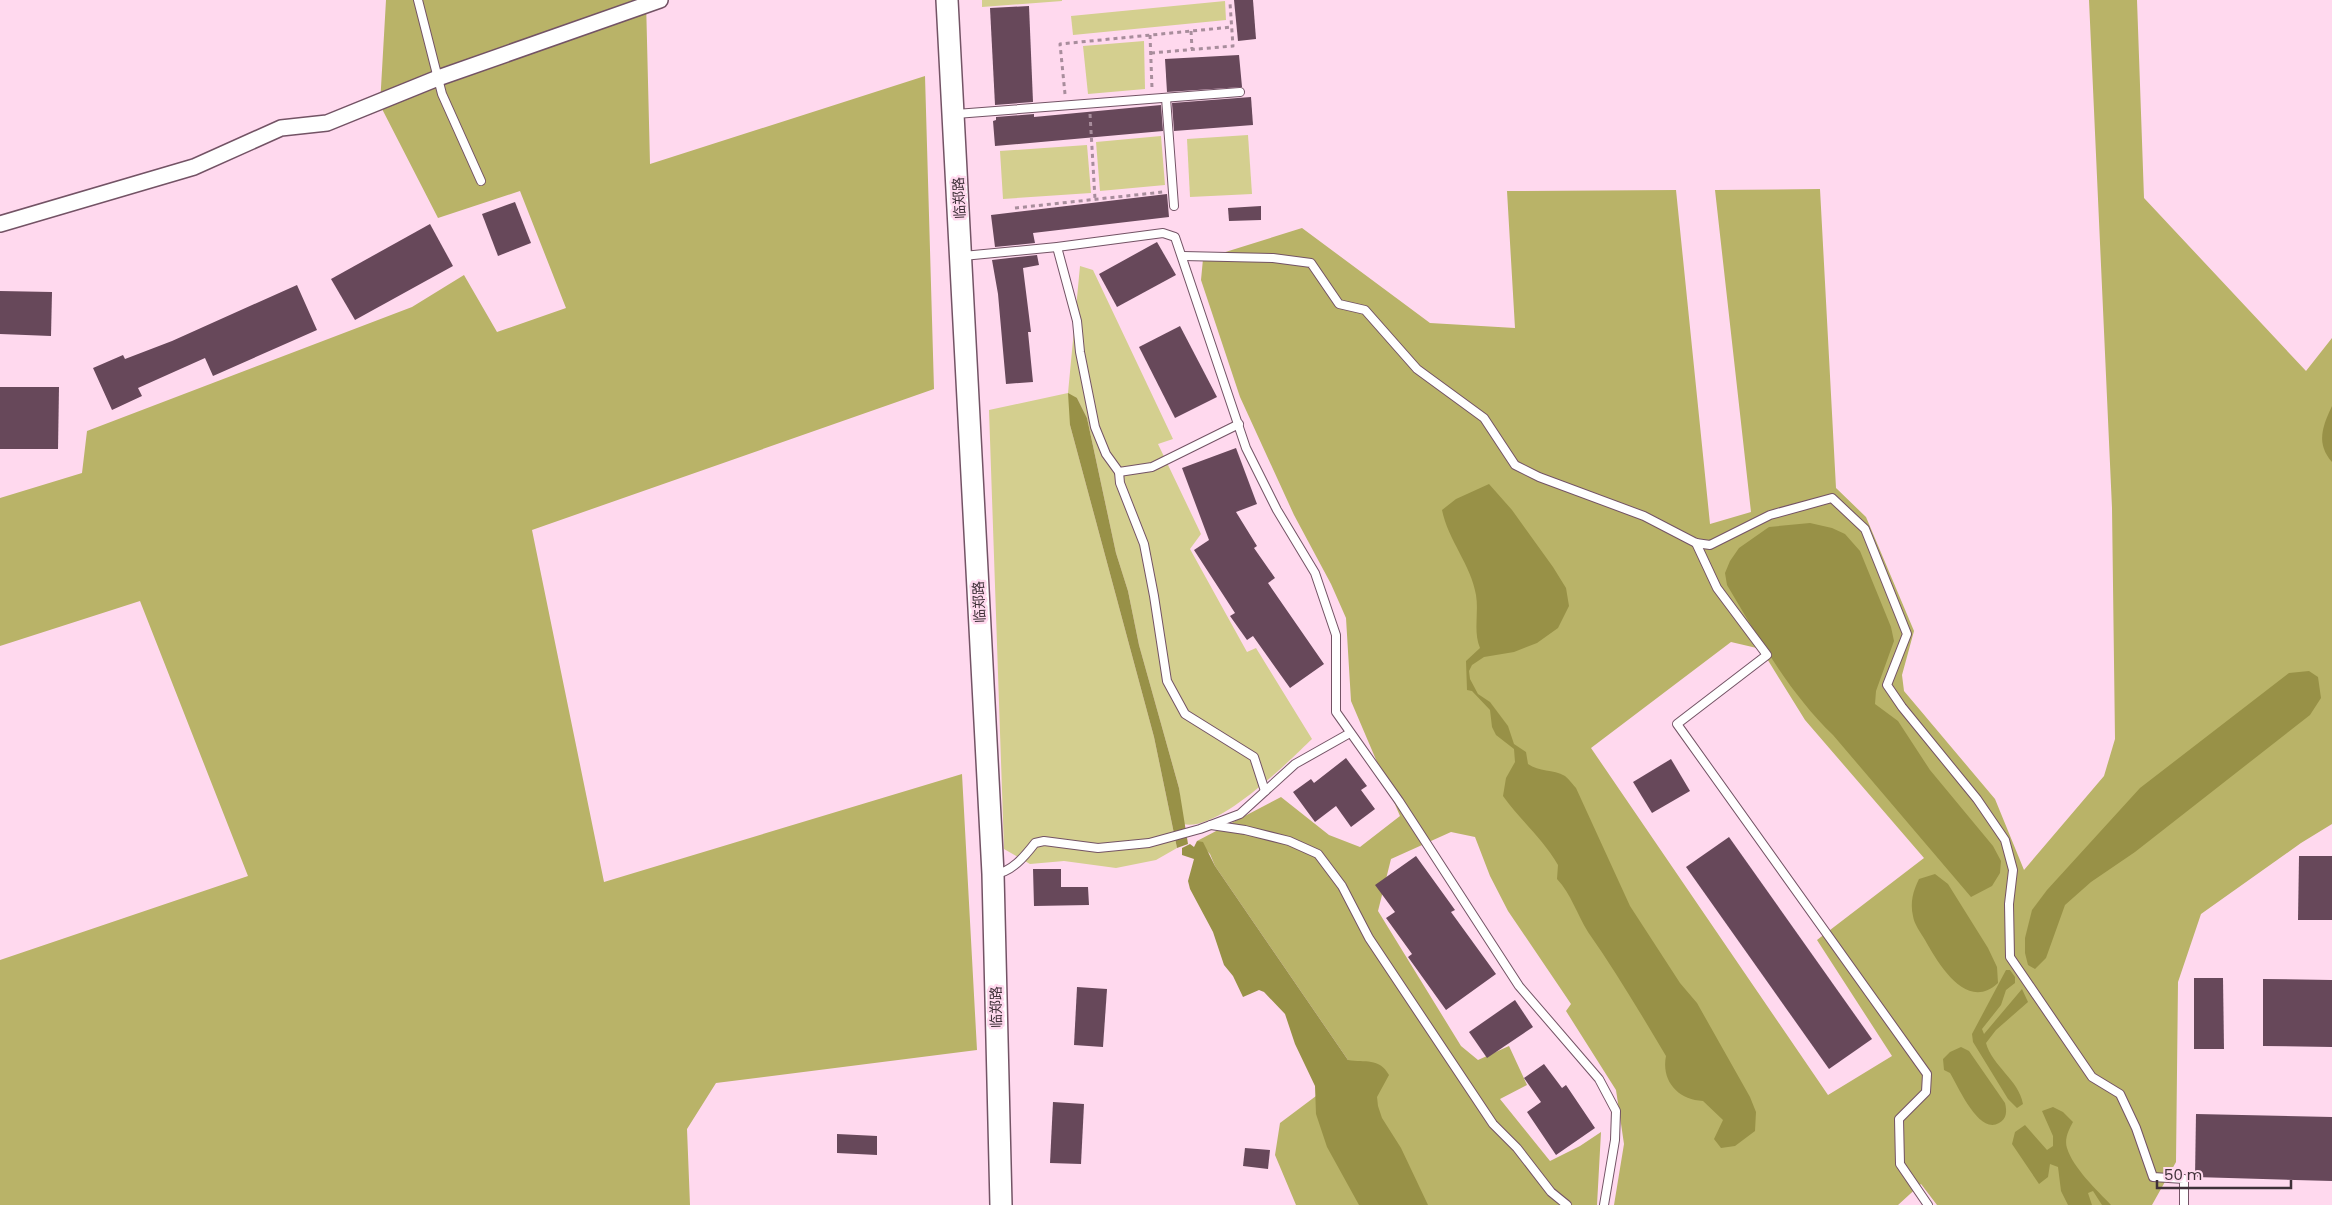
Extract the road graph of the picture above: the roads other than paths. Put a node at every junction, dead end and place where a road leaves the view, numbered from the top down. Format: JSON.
{"nodes":[{"id":1,"x":418,"y":0,"type":"edge"},
{"id":2,"x":660,"y":0,"type":"edge"},
{"id":3,"x":947,"y":0,"type":"edge"},
{"id":4,"x":438,"y":78,"type":"junction"},
{"id":5,"x":1240,"y":92,"type":"dead end"},
{"id":6,"x":1166,"y":98,"type":"junction"},
{"id":7,"x":954,"y":114,"type":"junction"},
{"id":8,"x":481,"y":181,"type":"dead end"},
{"id":9,"x":1174,"y":206,"type":"dead end"},
{"id":10,"x":0,"y":224,"type":"edge"},
{"id":11,"x":1057,"y":247,"type":"junction"},
{"id":12,"x":962,"y":256,"type":"junction"},
{"id":13,"x":1183,"y":256,"type":"junction"},
{"id":14,"x":1239,"y":424,"type":"junction"},
{"id":15,"x":1120,"y":472,"type":"junction"},
{"id":16,"x":1696,"y":543,"type":"junction"},
{"id":17,"x":1350,"y":733,"type":"junction"},
{"id":18,"x":1265,"y":791,"type":"junction"},
{"id":19,"x":1211,"y":825,"type":"junction"},
{"id":20,"x":993,"y":874,"type":"junction"},
{"id":21,"x":1001,"y":1205,"type":"edge"},
{"id":22,"x":1567,"y":1205,"type":"edge"},
{"id":23,"x":1604,"y":1205,"type":"edge"},
{"id":24,"x":1928,"y":1205,"type":"edge"},
{"id":25,"x":2184,"y":1205,"type":"edge"}],
"edges":[{"from":1,"to":4,"type":"lane"},
{"from":2,"to":4,"type":"street"},
{"from":3,"to":7,"type":"main road","name":"临郑路"},
{"from":4,"to":8,"type":"lane"},
{"from":4,"to":10,"type":"street"},
{"from":5,"to":6,"type":"lane"},
{"from":6,"to":7,"type":"lane"},
{"from":6,"to":9,"type":"lane"},
{"from":7,"to":12,"type":"main road","name":"临郑路"},
{"from":11,"to":12,"type":"lane"},
{"from":11,"to":13,"type":"lane"},
{"from":11,"to":15,"type":"lane"},
{"from":12,"to":20,"type":"main road","name":"临郑路"},
{"from":13,"to":14,"type":"lane"},
{"from":13,"to":16,"type":"lane"},
{"from":14,"to":15,"type":"lane"},
{"from":14,"to":17,"type":"lane"},
{"from":15,"to":18,"type":"lane"},
{"from":16,"to":24,"type":"lane"},
{"from":16,"to":25,"type":"lane"},
{"from":17,"to":18,"type":"lane"},
{"from":17,"to":23,"type":"lane"},
{"from":18,"to":19,"type":"lane"},
{"from":19,"to":20,"type":"lane"},
{"from":19,"to":22,"type":"lane"},
{"from":20,"to":21,"type":"main road","name":"临郑路"}]}
